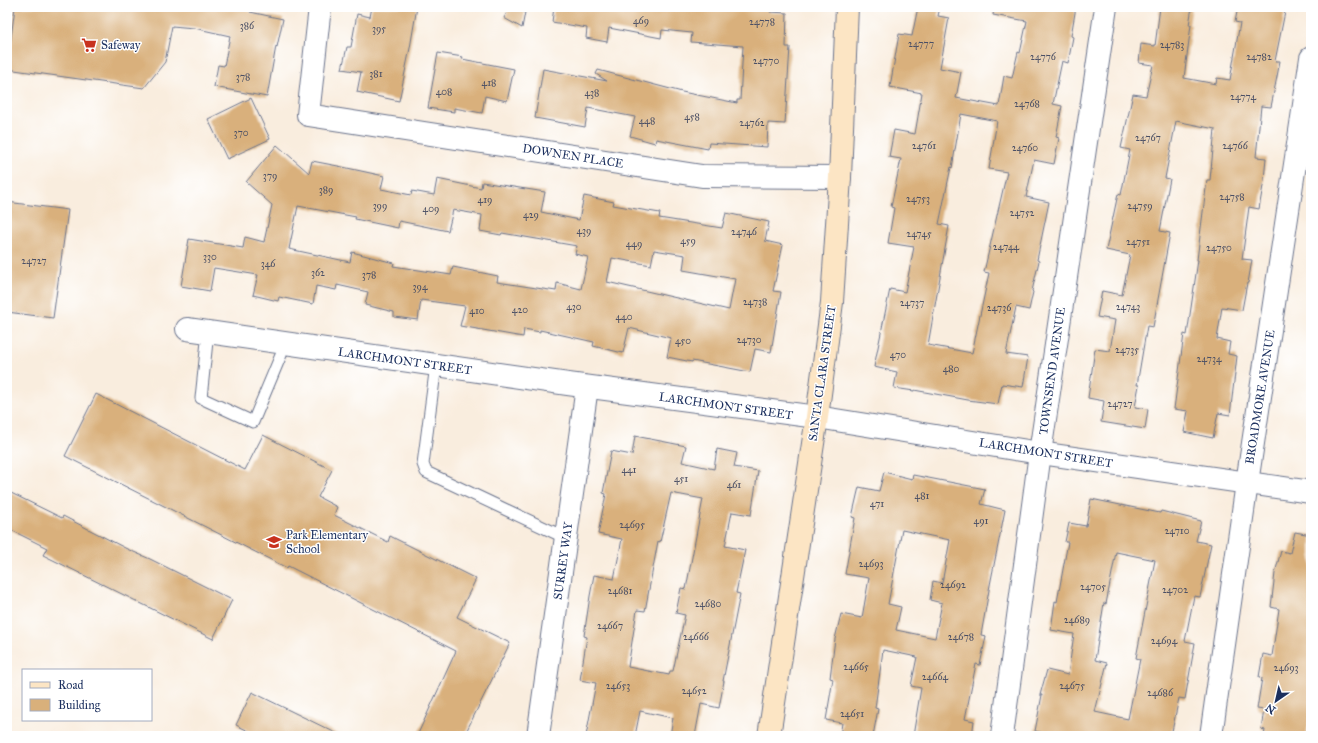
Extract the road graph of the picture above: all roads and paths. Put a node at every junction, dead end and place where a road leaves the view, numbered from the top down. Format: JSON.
{"nodes":[{"id":1,"x":320,"y":7,"type":"edge"},
{"id":2,"x":847,"y":7,"type":"edge"},
{"id":3,"x":1106,"y":7,"type":"edge"},
{"id":4,"x":1311,"y":58,"type":"edge"},
{"id":5,"x":840,"y":176,"type":"junction"},
{"id":6,"x":198,"y":330,"type":"joint"},
{"id":7,"x":286,"y":344,"type":"junction"},
{"id":8,"x":436,"y":365,"type":"junction"},
{"id":9,"x":587,"y":387,"type":"junction"},
{"id":10,"x":817,"y":418,"type":"junction"},
{"id":11,"x":1040,"y":453,"type":"junction"},
{"id":12,"x":1247,"y":483,"type":"junction"},
{"id":13,"x":1311,"y":492,"type":"edge"},
{"id":14,"x":566,"y":538,"type":"junction"},
{"id":15,"x":538,"y":736,"type":"edge"},
{"id":16,"x":769,"y":736,"type":"edge"},
{"id":17,"x":1002,"y":736,"type":"edge"},
{"id":18,"x":1211,"y":736,"type":"edge"}],
"edges":[{"from":1,"to":5,"type":"street","name":"DOWNEN PLACE"},
{"from":2,"to":5,"type":"main road","name":"SANTA CLARA STREET"},
{"from":3,"to":11,"type":"street","name":"TOWNSEND AVENUE"},
{"from":4,"to":12,"type":"street","name":"BROADMORE AVENUE"},
{"from":5,"to":10,"type":"main road","name":"SANTA CLARA STREET"},
{"from":6,"to":7,"type":"street","name":"LARCHMONT STREET"},
{"from":6,"to":7,"type":"lane"},
{"from":7,"to":8,"type":"street","name":"LARCHMONT STREET"},
{"from":8,"to":9,"type":"street","name":"LARCHMONT STREET"},
{"from":8,"to":14,"type":"lane"},
{"from":9,"to":10,"type":"street","name":"LARCHMONT STREET"},
{"from":9,"to":14,"type":"street","name":"SURREY WAY"},
{"from":10,"to":11,"type":"street","name":"LARCHMONT STREET"},
{"from":10,"to":16,"type":"main road","name":"SANTA CLARA STREET"},
{"from":11,"to":12,"type":"street","name":"LARCHMONT STREET"},
{"from":11,"to":17,"type":"street","name":"TOWNSEND AVENUE"},
{"from":12,"to":13,"type":"street","name":"LARCHMONT STREET"},
{"from":12,"to":18,"type":"street","name":"BROADMORE AVENUE"},
{"from":14,"to":15,"type":"street","name":"SURREY WAY"}]}
